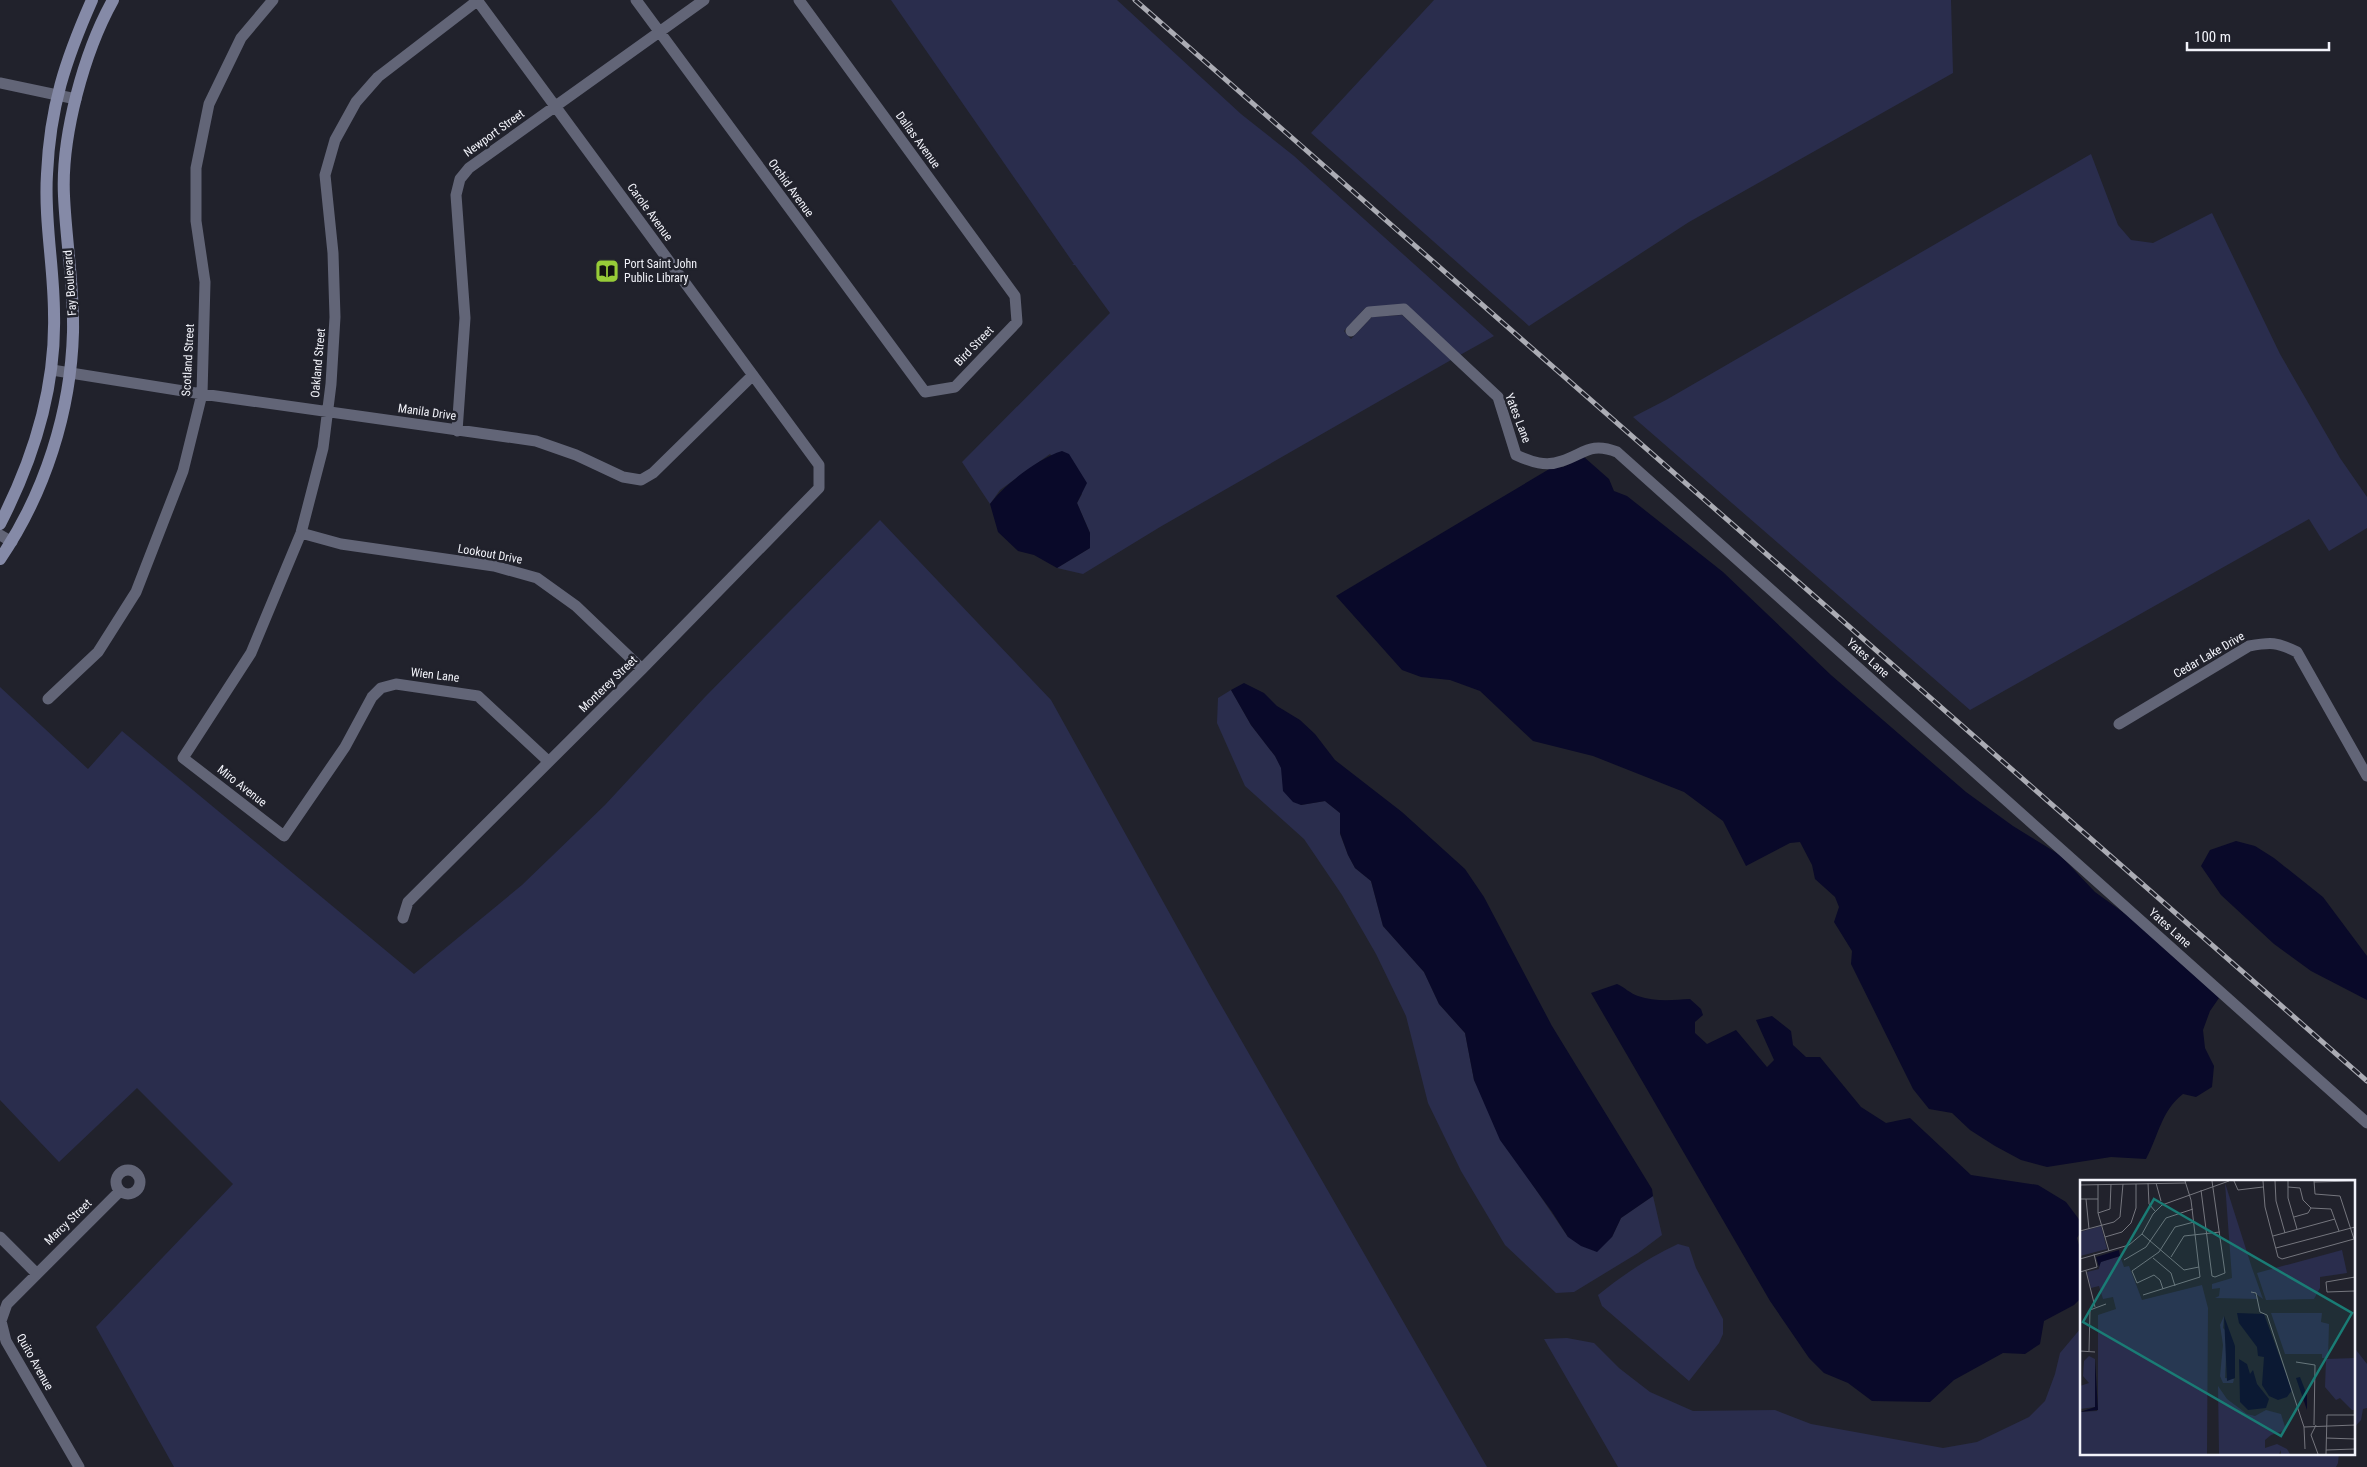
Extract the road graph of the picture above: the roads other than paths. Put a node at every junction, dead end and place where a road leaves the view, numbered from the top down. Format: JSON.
{"nodes":[{"id":1,"x":92,"y":0,"type":"edge"},
{"id":2,"x":113,"y":0,"type":"edge"},
{"id":3,"x":273,"y":0,"type":"edge"},
{"id":4,"x":477,"y":0,"type":"edge"},
{"id":5,"x":636,"y":0,"type":"edge"},
{"id":6,"x":704,"y":0,"type":"edge"},
{"id":7,"x":800,"y":0,"type":"edge"},
{"id":8,"x":659,"y":32,"type":"junction"},
{"id":9,"x":0,"y":83,"type":"edge"},
{"id":10,"x":56,"y":95,"type":"junction"},
{"id":11,"x":76,"y":99,"type":"junction"},
{"id":12,"x":555,"y":105,"type":"junction"},
{"id":13,"x":1015,"y":296,"type":"joint"},
{"id":14,"x":1351,"y":331,"type":"dead end"},
{"id":15,"x":52,"y":370,"type":"junction"},
{"id":16,"x":70,"y":374,"type":"junction"},
{"id":17,"x":753,"y":375,"type":"junction"},
{"id":18,"x":925,"y":392,"type":"joint"},
{"id":19,"x":202,"y":394,"type":"junction"},
{"id":20,"x":327,"y":411,"type":"junction"},
{"id":21,"x":457,"y":431,"type":"junction"},
{"id":22,"x":819,"y":465,"type":"joint"},
{"id":23,"x":0,"y":524,"type":"edge"},
{"id":24,"x":301,"y":533,"type":"junction"},
{"id":25,"x":0,"y":535,"type":"edge"},
{"id":26,"x":12,"y":542,"type":"junction"},
{"id":27,"x":0,"y":559,"type":"edge"},
{"id":28,"x":642,"y":670,"type":"junction"},
{"id":29,"x":48,"y":699,"type":"dead end"},
{"id":30,"x":2119,"y":724,"type":"dead end"},
{"id":31,"x":183,"y":758,"type":"joint"},
{"id":32,"x":548,"y":761,"type":"junction"},
{"id":33,"x":2367,"y":776,"type":"edge"},
{"id":34,"x":284,"y":836,"type":"joint"},
{"id":35,"x":403,"y":918,"type":"dead end"},
{"id":36,"x":2367,"y":1123,"type":"edge"},
{"id":37,"x":120,"y":1191,"type":"dead end"},
{"id":38,"x":0,"y":1238,"type":"edge"},
{"id":39,"x":36,"y":1273,"type":"junction"},
{"id":40,"x":79,"y":1467,"type":"edge"}],
"edges":[{"from":1,"to":10,"type":"main road","name":"Fay Boulevard"},
{"from":2,"to":11,"type":"main road","name":"Fay Boulevard"},
{"from":3,"to":19,"type":"street","name":"Scotland Street"},
{"from":4,"to":12,"type":"street","name":"Carole Avenue"},
{"from":4,"to":20,"type":"street","name":"Oakland Street"},
{"from":5,"to":8,"type":"street","name":"Orchid Avenue"},
{"from":6,"to":8,"type":"street","name":"Newport Street"},
{"from":7,"to":13,"type":"street","name":"Dallas Avenue"},
{"from":8,"to":12,"type":"street","name":"Newport Street"},
{"from":8,"to":18,"type":"street","name":"Orchid Avenue"},
{"from":9,"to":10,"type":"street"},
{"from":10,"to":11,"type":"street"},
{"from":10,"to":15,"type":"main road","name":"Fay Boulevard"},
{"from":11,"to":16,"type":"main road","name":"Fay Boulevard"},
{"from":12,"to":17,"type":"street","name":"Carole Avenue"},
{"from":12,"to":21,"type":"street","name":"Newport Street"},
{"from":13,"to":18,"type":"street","name":"Bird Street"},
{"from":14,"to":36,"type":"street","name":"Yates Lane"},
{"from":15,"to":16,"type":"street","name":"Manila Drive"},
{"from":15,"to":23,"type":"main road","name":"Fay Boulevard"},
{"from":16,"to":19,"type":"street","name":"Manila Drive"},
{"from":16,"to":26,"type":"main road","name":"Fay Boulevard"},
{"from":17,"to":21,"type":"street","name":"Manila Drive"},
{"from":17,"to":22,"type":"street","name":"Carole Avenue"},
{"from":19,"to":20,"type":"street","name":"Manila Drive"},
{"from":19,"to":29,"type":"street","name":"Scotland Street"},
{"from":20,"to":21,"type":"street","name":"Manila Drive"},
{"from":20,"to":24,"type":"street","name":"Oakland Street"},
{"from":22,"to":28,"type":"street","name":"Monterey Street"},
{"from":24,"to":28,"type":"street","name":"Lookout Drive"},
{"from":24,"to":31,"type":"street","name":"Oakland Street"},
{"from":25,"to":26,"type":"street"},
{"from":26,"to":27,"type":"main road","name":"Fay Boulevard"},
{"from":28,"to":32,"type":"street","name":"Monterey Street"},
{"from":30,"to":33,"type":"street","name":"Cedar Lake Drive"},
{"from":31,"to":34,"type":"street","name":"Miro Avenue"},
{"from":32,"to":34,"type":"street","name":"Wien Lane"},
{"from":32,"to":35,"type":"street","name":"Monterey Street"},
{"from":37,"to":39,"type":"street","name":"Marcy Street"},
{"from":38,"to":39,"type":"street"},
{"from":39,"to":40,"type":"street","name":"Quito Avenue"}]}
